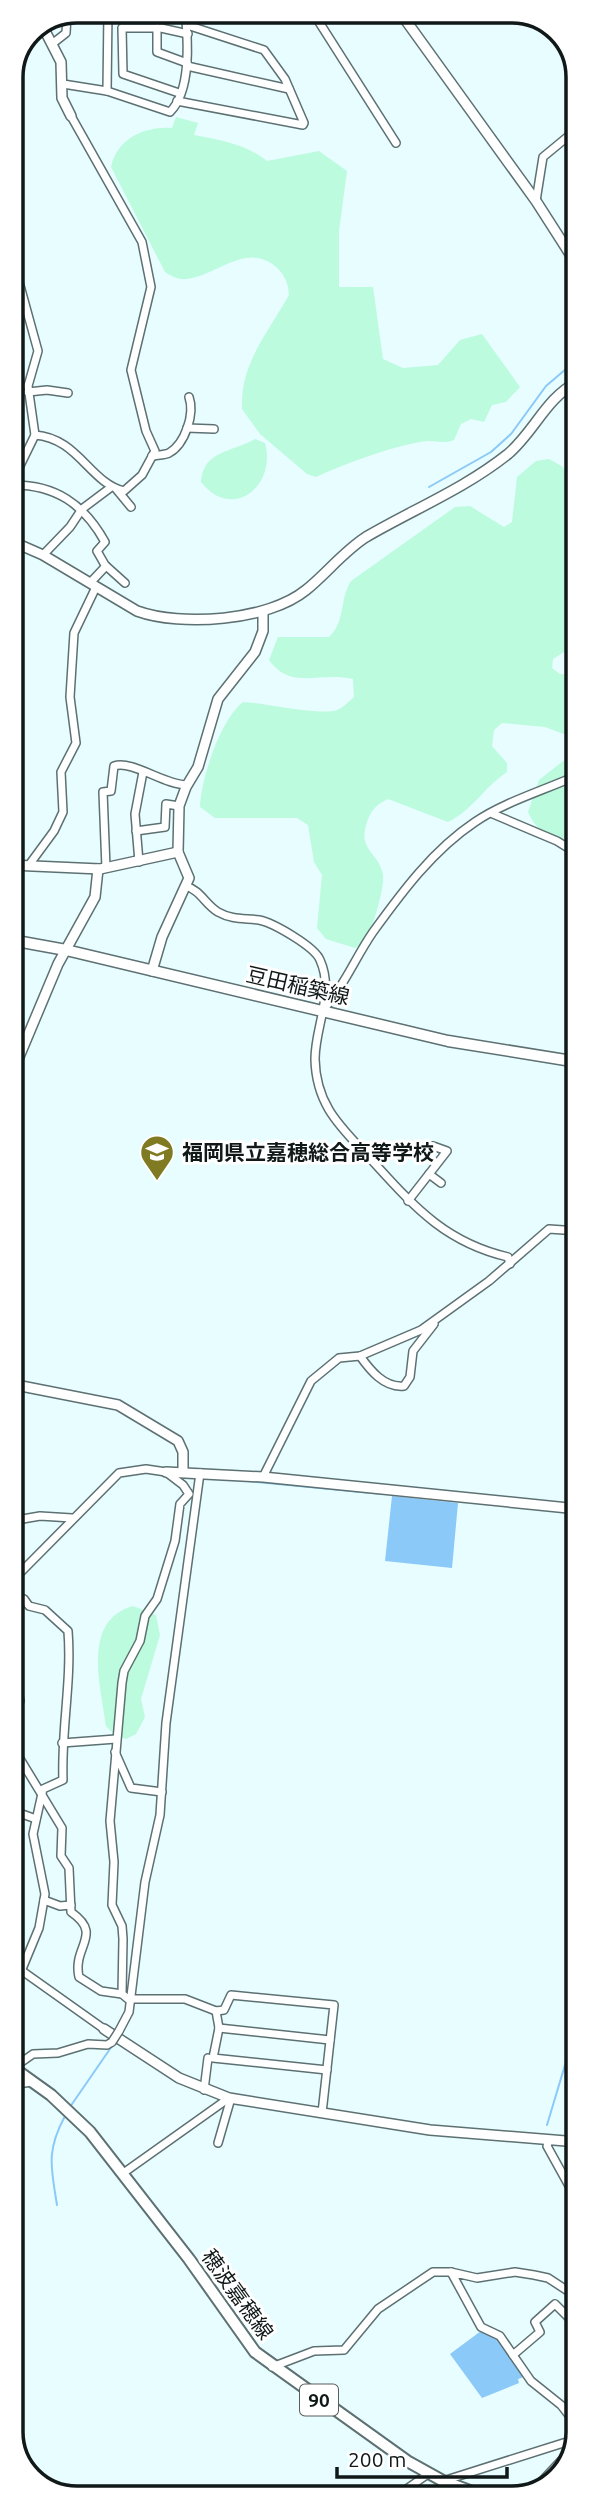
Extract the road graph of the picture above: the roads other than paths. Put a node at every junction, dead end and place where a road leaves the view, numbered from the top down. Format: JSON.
{"nodes":[{"id":1,"x":108,"y":23,"type":"edge"},
{"id":2,"x":186,"y":23,"type":"edge"},
{"id":3,"x":320,"y":23,"type":"edge"},
{"id":4,"x":408,"y":23,"type":"edge"},
{"id":5,"x":66,"y":24,"type":"edge"},
{"id":6,"x":157,"y":28,"type":"junction"},
{"id":7,"x":187,"y":29,"type":"junction"},
{"id":8,"x":46,"y":33,"type":"edge"},
{"id":9,"x":52,"y":44,"type":"junction"},
{"id":10,"x":187,"y":64,"type":"junction"},
{"id":11,"x":63,"y":84,"type":"junction"},
{"id":12,"x":289,"y":89,"type":"junction"},
{"id":13,"x":107,"y":91,"type":"junction"},
{"id":14,"x":178,"y":97,"type":"junction"},
{"id":15,"x":71,"y":116,"type":"joint"},
{"id":16,"x":566,"y":138,"type":"edge"},
{"id":17,"x":396,"y":143,"type":"dead end"},
{"id":18,"x":536,"y":201,"type":"junction"},
{"id":19,"x":566,"y":248,"type":"edge"},
{"id":20,"x":23,"y":297,"type":"edge"},
{"id":21,"x":566,"y":390,"type":"edge"},
{"id":22,"x":27,"y":392,"type":"junction"},
{"id":23,"x":68,"y":393,"type":"dead end"},
{"id":24,"x":189,"y":397,"type":"dead end"},
{"id":25,"x":187,"y":428,"type":"junction"},
{"id":26,"x":214,"y":429,"type":"dead end"},
{"id":27,"x":35,"y":435,"type":"junction"},
{"id":28,"x":152,"y":456,"type":"junction"},
{"id":29,"x":23,"y":460,"type":"edge"},
{"id":30,"x":23,"y":486,"type":"edge"},
{"id":31,"x":114,"y":489,"type":"junction"},
{"id":32,"x":131,"y":507,"type":"dead end"},
{"id":33,"x":82,"y":509,"type":"junction"},
{"id":34,"x":23,"y":546,"type":"edge"},
{"id":35,"x":43,"y":555,"type":"junction"},
{"id":36,"x":106,"y":566,"type":"junction"},
{"id":37,"x":125,"y":583,"type":"dead end"},
{"id":38,"x":93,"y":585,"type":"junction"},
{"id":39,"x":263,"y":612,"type":"junction"},
{"id":40,"x":143,"y":772,"type":"junction"},
{"id":41,"x":566,"y":779,"type":"edge"},
{"id":42,"x":187,"y":785,"type":"junction"},
{"id":43,"x":179,"y":806,"type":"junction"},
{"id":44,"x":493,"y":814,"type":"junction"},
{"id":45,"x":136,"y":831,"type":"junction"},
{"id":46,"x":566,"y":845,"type":"edge"},
{"id":47,"x":178,"y":852,"type":"junction"},
{"id":48,"x":139,"y":862,"type":"junction"},
{"id":49,"x":23,"y":864,"type":"edge"},
{"id":50,"x":30,"y":864,"type":"junction"},
{"id":51,"x":102,"y":868,"type":"junction"},
{"id":52,"x":186,"y":886,"type":"junction"},
{"id":53,"x":23,"y":942,"type":"edge"},
{"id":54,"x":66,"y":950,"type":"junction"},
{"id":55,"x":152,"y":971,"type":"junction"},
{"id":56,"x":323,"y":1010,"type":"junction"},
{"id":57,"x":23,"y":1043,"type":"edge"},
{"id":58,"x":566,"y":1060,"type":"edge"},
{"id":59,"x":357,"y":1145,"type":"junction"},
{"id":60,"x":429,"y":1174,"type":"junction"},
{"id":61,"x":441,"y":1183,"type":"dead end"},
{"id":62,"x":408,"y":1201,"type":"junction"},
{"id":63,"x":566,"y":1230,"type":"edge"},
{"id":64,"x":510,"y":1264,"type":"junction"},
{"id":65,"x":435,"y":1321,"type":"junction"},
{"id":66,"x":360,"y":1356,"type":"junction"},
{"id":67,"x":23,"y":1386,"type":"edge"},
{"id":68,"x":166,"y":1472,"type":"junction"},
{"id":69,"x":183,"y":1472,"type":"junction"},
{"id":70,"x":200,"y":1473,"type":"junction"},
{"id":71,"x":263,"y":1477,"type":"junction"},
{"id":72,"x":566,"y":1508,"type":"edge"},
{"id":73,"x":72,"y":1518,"type":"junction"},
{"id":74,"x":23,"y":1519,"type":"edge"},
{"id":75,"x":23,"y":1570,"type":"edge"},
{"id":76,"x":23,"y":1599,"type":"edge"},
{"id":77,"x":116,"y":1740,"type":"junction"},
{"id":78,"x":61,"y":1743,"type":"junction"},
{"id":79,"x":114,"y":1751,"type":"junction"},
{"id":80,"x":23,"y":1765,"type":"edge"},
{"id":81,"x":162,"y":1792,"type":"junction"},
{"id":82,"x":40,"y":1794,"type":"junction"},
{"id":83,"x":23,"y":1814,"type":"edge"},
{"id":84,"x":36,"y":1819,"type":"junction"},
{"id":85,"x":44,"y":1899,"type":"junction"},
{"id":86,"x":71,"y":1905,"type":"junction"},
{"id":87,"x":23,"y":1967,"type":"edge"},
{"id":88,"x":23,"y":1970,"type":"edge"},
{"id":89,"x":125,"y":1997,"type":"junction"},
{"id":90,"x":216,"y":2011,"type":"junction"},
{"id":91,"x":219,"y":2028,"type":"junction"},
{"id":92,"x":104,"y":2029,"type":"joint"},
{"id":93,"x":330,"y":2040,"type":"junction"},
{"id":94,"x":208,"y":2058,"type":"dead end"},
{"id":95,"x":23,"y":2061,"type":"edge"},
{"id":96,"x":327,"y":2070,"type":"junction"},
{"id":97,"x":23,"y":2076,"type":"edge"},
{"id":98,"x":31,"y":2082,"type":"junction"},
{"id":99,"x":23,"y":2083,"type":"edge"},
{"id":100,"x":205,"y":2090,"type":"junction"},
{"id":101,"x":230,"y":2098,"type":"junction"},
{"id":102,"x":322,"y":2113,"type":"junction"},
{"id":103,"x":549,"y":2140,"type":"junction"},
{"id":104,"x":566,"y":2141,"type":"edge"},
{"id":105,"x":218,"y":2143,"type":"dead end"},
{"id":106,"x":122,"y":2174,"type":"junction"},
{"id":107,"x":566,"y":2180,"type":"edge"},
{"id":108,"x":451,"y":2272,"type":"junction"},
{"id":109,"x":566,"y":2290,"type":"edge"},
{"id":110,"x":566,"y":2315,"type":"edge"},
{"id":111,"x":513,"y":2355,"type":"junction"},
{"id":112,"x":272,"y":2367,"type":"junction"},
{"id":113,"x":566,"y":2411,"type":"edge"},
{"id":114,"x":565,"y":2442,"type":"edge"},
{"id":115,"x":428,"y":2474,"type":"junction"},
{"id":116,"x":443,"y":2481,"type":"junction"},
{"id":117,"x":411,"y":2486,"type":"edge"},
{"id":118,"x":455,"y":2486,"type":"edge"}],
"edges":[{"from":1,"to":13,"type":"street"},
{"from":2,"to":7,"type":"street"},
{"from":3,"to":17,"type":"street"},
{"from":4,"to":18,"type":"street"},
{"from":5,"to":9,"type":"street"},
{"from":6,"to":7,"type":"street"},
{"from":6,"to":10,"type":"street"},
{"from":6,"to":14,"type":"street"},
{"from":7,"to":10,"type":"street"},
{"from":7,"to":12,"type":"street"},
{"from":8,"to":9,"type":"street"},
{"from":9,"to":11,"type":"street"},
{"from":10,"to":12,"type":"street"},
{"from":10,"to":14,"type":"street"},
{"from":11,"to":13,"type":"street"},
{"from":11,"to":15,"type":"street"},
{"from":12,"to":14,"type":"street"},
{"from":13,"to":14,"type":"street"},
{"from":15,"to":28,"type":"street"},
{"from":16,"to":18,"type":"street"},
{"from":18,"to":19,"type":"street"},
{"from":20,"to":22,"type":"street"},
{"from":21,"to":39,"type":"street"},
{"from":22,"to":23,"type":"street"},
{"from":22,"to":27,"type":"street"},
{"from":24,"to":25,"type":"street"},
{"from":25,"to":26,"type":"street"},
{"from":25,"to":28,"type":"street"},
{"from":27,"to":29,"type":"street"},
{"from":27,"to":31,"type":"street"},
{"from":28,"to":31,"type":"street"},
{"from":30,"to":33,"type":"street"},
{"from":31,"to":32,"type":"street"},
{"from":31,"to":33,"type":"street"},
{"from":33,"to":35,"type":"street"},
{"from":33,"to":36,"type":"street"},
{"from":34,"to":35,"type":"street"},
{"from":35,"to":38,"type":"street"},
{"from":36,"to":37,"type":"street"},
{"from":36,"to":38,"type":"street"},
{"from":38,"to":39,"type":"street"},
{"from":38,"to":50,"type":"street"},
{"from":39,"to":42,"type":"street"},
{"from":40,"to":42,"type":"street"},
{"from":40,"to":45,"type":"street"},
{"from":40,"to":51,"type":"street"},
{"from":41,"to":44,"type":"street"},
{"from":42,"to":43,"type":"street"},
{"from":43,"to":45,"type":"street"},
{"from":43,"to":47,"type":"street"},
{"from":44,"to":46,"type":"street"},
{"from":44,"to":56,"type":"street"},
{"from":45,"to":48,"type":"street"},
{"from":47,"to":48,"type":"street"},
{"from":47,"to":52,"type":"street"},
{"from":48,"to":51,"type":"street"},
{"from":49,"to":50,"type":"street"},
{"from":50,"to":51,"type":"street"},
{"from":51,"to":54,"type":"street"},
{"from":52,"to":55,"type":"street"},
{"from":52,"to":56,"type":"street"},
{"from":53,"to":54,"type":"main road","name":"豆田稲築線"},
{"from":54,"to":55,"type":"main road","name":"豆田稲築線"},
{"from":54,"to":57,"type":"street"},
{"from":55,"to":56,"type":"main road","name":"豆田稲築線"},
{"from":56,"to":58,"type":"main road","name":"豆田稲築線"},
{"from":56,"to":59,"type":"street"},
{"from":59,"to":60,"type":"street"},
{"from":59,"to":62,"type":"street"},
{"from":60,"to":61,"type":"street"},
{"from":60,"to":62,"type":"street"},
{"from":62,"to":64,"type":"street"},
{"from":63,"to":64,"type":"street"},
{"from":64,"to":65,"type":"street"},
{"from":65,"to":66,"type":"street"},
{"from":65,"to":66,"type":"street"},
{"from":66,"to":71,"type":"street"},
{"from":67,"to":69,"type":"street"},
{"from":68,"to":69,"type":"street"},
{"from":68,"to":73,"type":"street"},
{"from":68,"to":77,"type":"street"},
{"from":69,"to":70,"type":"street"},
{"from":70,"to":71,"type":"street"},
{"from":70,"to":81,"type":"street"},
{"from":71,"to":72,"type":"street"},
{"from":73,"to":74,"type":"street"},
{"from":73,"to":75,"type":"street"},
{"from":76,"to":78,"type":"street"},
{"from":77,"to":78,"type":"street"},
{"from":77,"to":79,"type":"street"},
{"from":78,"to":82,"type":"street"},
{"from":79,"to":81,"type":"street"},
{"from":79,"to":89,"type":"street"},
{"from":80,"to":82,"type":"street"},
{"from":81,"to":89,"type":"street"},
{"from":82,"to":84,"type":"street"},
{"from":82,"to":86,"type":"street"},
{"from":83,"to":84,"type":"street"},
{"from":84,"to":85,"type":"street"},
{"from":85,"to":86,"type":"street"},
{"from":85,"to":87,"type":"street"},
{"from":86,"to":89,"type":"street"},
{"from":88,"to":92,"type":"street"},
{"from":89,"to":90,"type":"street"},
{"from":89,"to":95,"type":"street","bridge":true},
{"from":90,"to":91,"type":"street"},
{"from":90,"to":93,"type":"street"},
{"from":91,"to":93,"type":"street"},
{"from":91,"to":96,"type":"street"},
{"from":92,"to":100,"type":"street"},
{"from":93,"to":96,"type":"street"},
{"from":94,"to":100,"type":"street"},
{"from":96,"to":102,"type":"street"},
{"from":97,"to":98,"type":"main road","number":"90"},
{"from":98,"to":99,"type":"street"},
{"from":98,"to":106,"type":"main road","name":"穂波嘉穂線","number":"90"},
{"from":100,"to":101,"type":"street"},
{"from":101,"to":102,"type":"street"},
{"from":101,"to":105,"type":"street"},
{"from":101,"to":106,"type":"street"},
{"from":102,"to":103,"type":"street"},
{"from":103,"to":104,"type":"street"},
{"from":103,"to":107,"type":"street"},
{"from":106,"to":112,"type":"main road","name":"穂波嘉穂線","number":"90"},
{"from":108,"to":109,"type":"street"},
{"from":108,"to":111,"type":"street"},
{"from":108,"to":112,"type":"street"},
{"from":110,"to":111,"type":"street"},
{"from":111,"to":113,"type":"street"},
{"from":112,"to":115,"type":"main road","name":"穂波嘉穂線","number":"90"},
{"from":114,"to":116,"type":"street"},
{"from":115,"to":116,"type":"main road","name":"穂波嘉穂線","number":"90"},
{"from":115,"to":117,"type":"street"},
{"from":116,"to":118,"type":"main road","name":"穂波嘉穂線","number":"90"}]}
